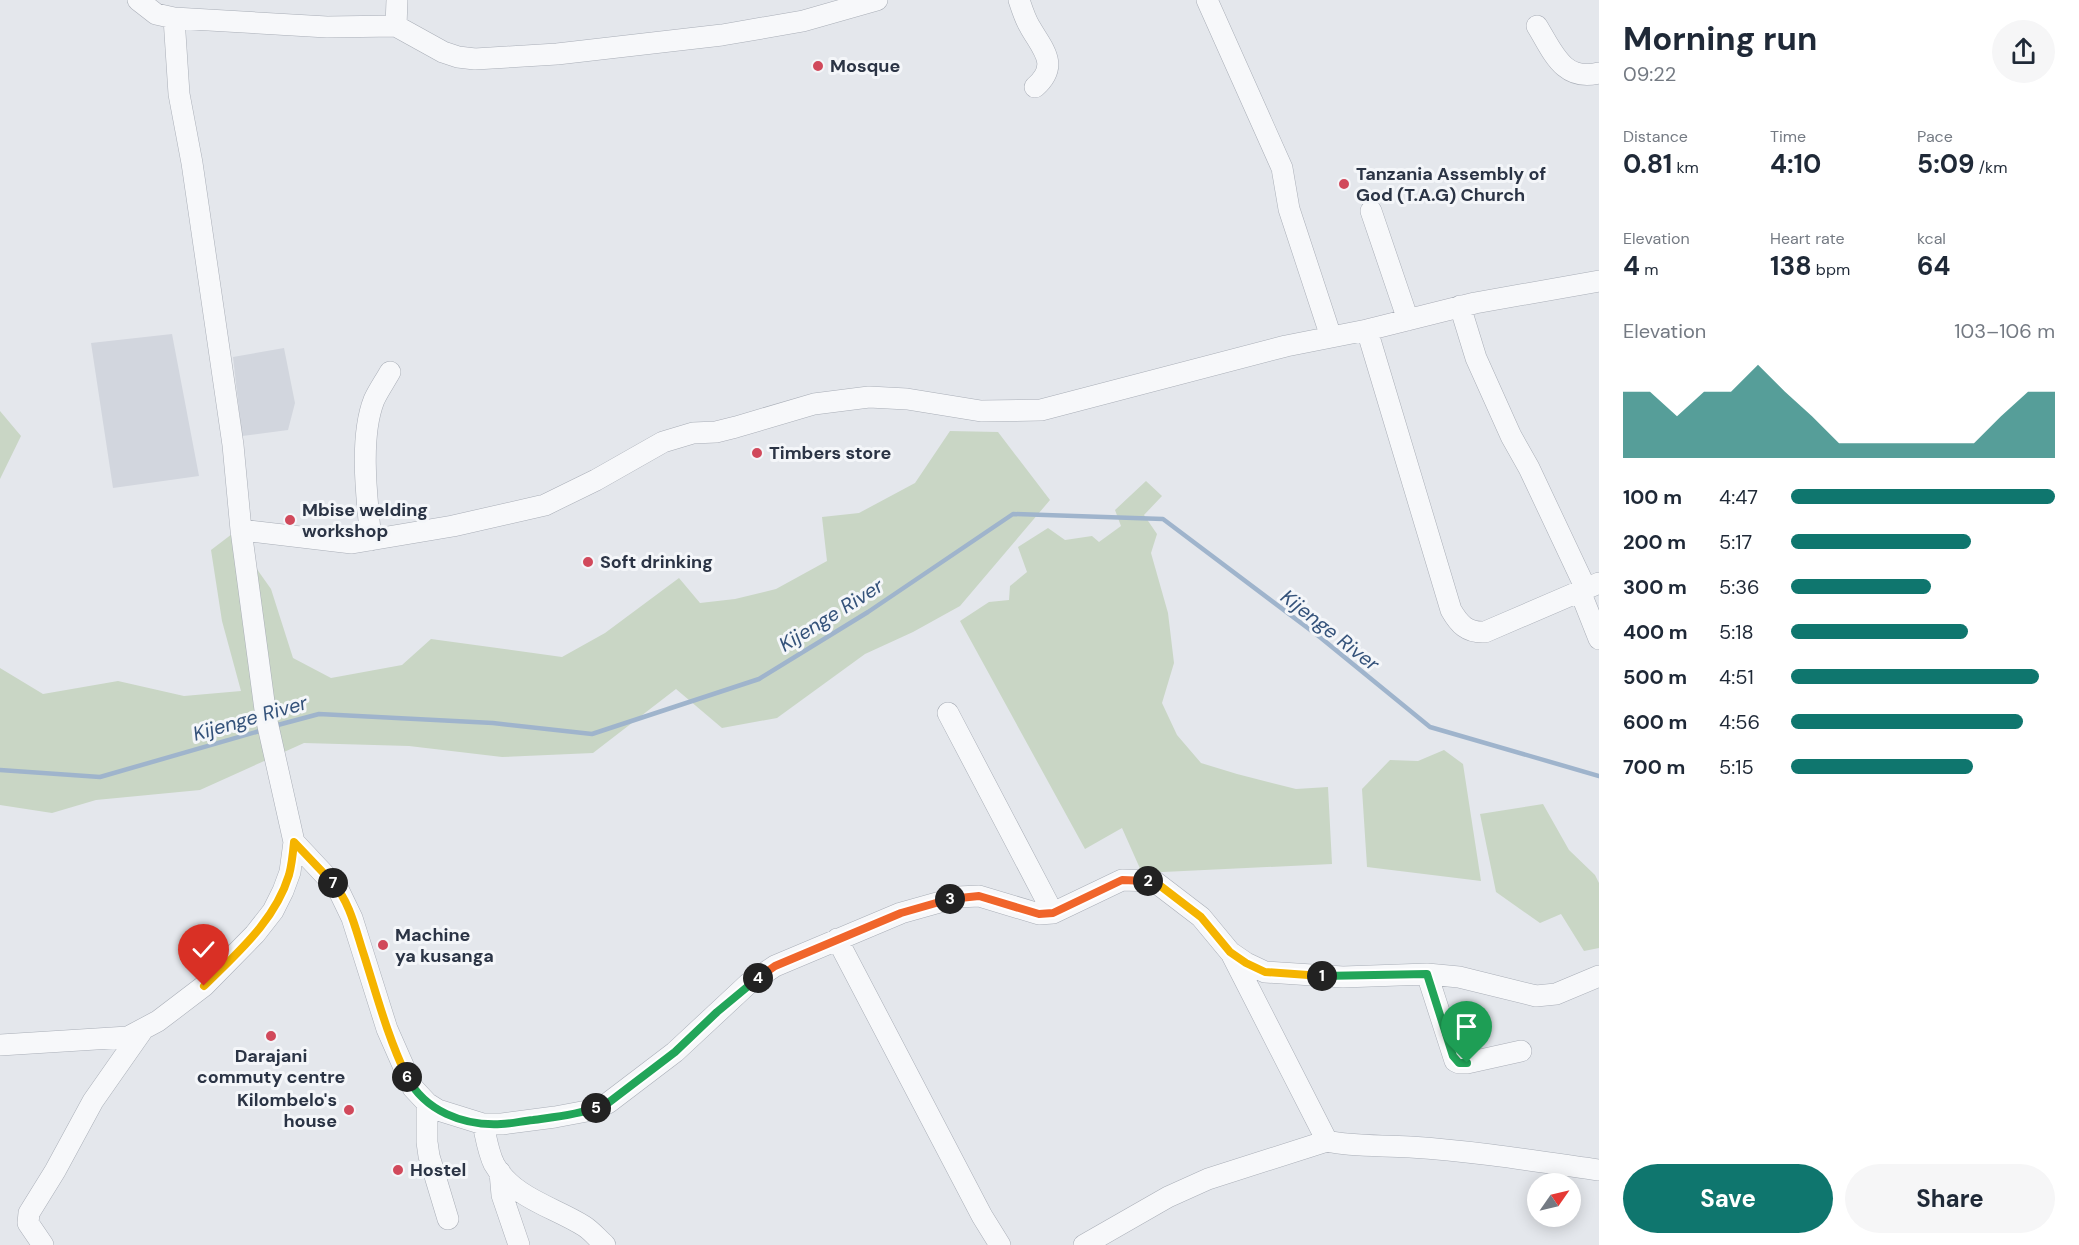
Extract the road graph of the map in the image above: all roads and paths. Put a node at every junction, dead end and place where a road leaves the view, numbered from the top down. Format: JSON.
{"nodes":[{"id":1,"x":138,"y":0,"type":"edge"},
{"id":2,"x":397,"y":0,"type":"edge"},
{"id":3,"x":877,"y":0,"type":"edge"},
{"id":4,"x":1019,"y":0,"type":"edge"},
{"id":5,"x":1207,"y":0,"type":"edge"},
{"id":6,"x":174,"y":18,"type":"junction"},
{"id":7,"x":396,"y":26,"type":"junction"},
{"id":8,"x":1537,"y":26,"type":"dead end"},
{"id":9,"x":1599,"y":73,"type":"edge"},
{"id":10,"x":1035,"y":87,"type":"dead end"},
{"id":11,"x":1371,"y":211,"type":"dead end"},
{"id":12,"x":1599,"y":281,"type":"edge"},
{"id":13,"x":1460,"y":306,"type":"junction"},
{"id":14,"x":1408,"y":320,"type":"junction"},
{"id":15,"x":1366,"y":330,"type":"junction"},
{"id":16,"x":1331,"y":337,"type":"junction"},
{"id":17,"x":390,"y":372,"type":"dead end"},
{"id":18,"x":241,"y":530,"type":"junction"},
{"id":19,"x":370,"y":540,"type":"junction"},
{"id":20,"x":1588,"y":588,"type":"edge"},
{"id":21,"x":1599,"y":639,"type":"edge"},
{"id":22,"x":948,"y":712,"type":"dead end"},
{"id":23,"x":294,"y":842,"type":"junction"},
{"id":24,"x":1053,"y":913,"type":"junction"},
{"id":25,"x":837,"y":939,"type":"junction"},
{"id":26,"x":1230,"y":952,"type":"junction"},
{"id":27,"x":1427,"y":974,"type":"junction"},
{"id":28,"x":1599,"y":976,"type":"edge"},
{"id":29,"x":142,"y":1031,"type":"junction"},
{"id":30,"x":0,"y":1045,"type":"edge"},
{"id":31,"x":1521,"y":1051,"type":"dead end"},
{"id":32,"x":427,"y":1103,"type":"junction"},
{"id":33,"x":483,"y":1124,"type":"junction"},
{"id":34,"x":1327,"y":1141,"type":"junction"},
{"id":35,"x":1599,"y":1170,"type":"edge"},
{"id":36,"x":500,"y":1172,"type":"junction"},
{"id":37,"x":448,"y":1219,"type":"dead end"},
{"id":38,"x":43,"y":1245,"type":"edge"},
{"id":39,"x":519,"y":1245,"type":"edge"},
{"id":40,"x":605,"y":1245,"type":"edge"},
{"id":41,"x":1000,"y":1245,"type":"edge"},
{"id":42,"x":1086,"y":1245,"type":"edge"}],
"edges":[{"from":1,"to":6,"type":"street"},
{"from":2,"to":7,"type":"street"},
{"from":3,"to":7,"type":"street"},
{"from":4,"to":10,"type":"street"},
{"from":5,"to":16,"type":"street"},
{"from":6,"to":7,"type":"street"},
{"from":6,"to":18,"type":"street"},
{"from":8,"to":9,"type":"street"},
{"from":11,"to":14,"type":"street"},
{"from":12,"to":13,"type":"street"},
{"from":13,"to":14,"type":"street"},
{"from":13,"to":20,"type":"street"},
{"from":14,"to":15,"type":"street"},
{"from":15,"to":16,"type":"street"},
{"from":15,"to":20,"type":"street"},
{"from":16,"to":19,"type":"street"},
{"from":17,"to":19,"type":"street"},
{"from":18,"to":19,"type":"street"},
{"from":18,"to":23,"type":"street"},
{"from":20,"to":21,"type":"street"},
{"from":22,"to":24,"type":"street"},
{"from":23,"to":29,"type":"street"},
{"from":23,"to":32,"type":"street"},
{"from":24,"to":25,"type":"street"},
{"from":24,"to":26,"type":"street"},
{"from":25,"to":33,"type":"street"},
{"from":25,"to":41,"type":"street"},
{"from":26,"to":27,"type":"street"},
{"from":26,"to":34,"type":"street"},
{"from":27,"to":28,"type":"street"},
{"from":27,"to":31,"type":"street"},
{"from":29,"to":30,"type":"street"},
{"from":29,"to":38,"type":"street"},
{"from":32,"to":33,"type":"street"},
{"from":32,"to":37,"type":"street"},
{"from":33,"to":36,"type":"street"},
{"from":34,"to":35,"type":"street"},
{"from":34,"to":42,"type":"street"},
{"from":36,"to":39,"type":"street"},
{"from":36,"to":40,"type":"street"}]}
